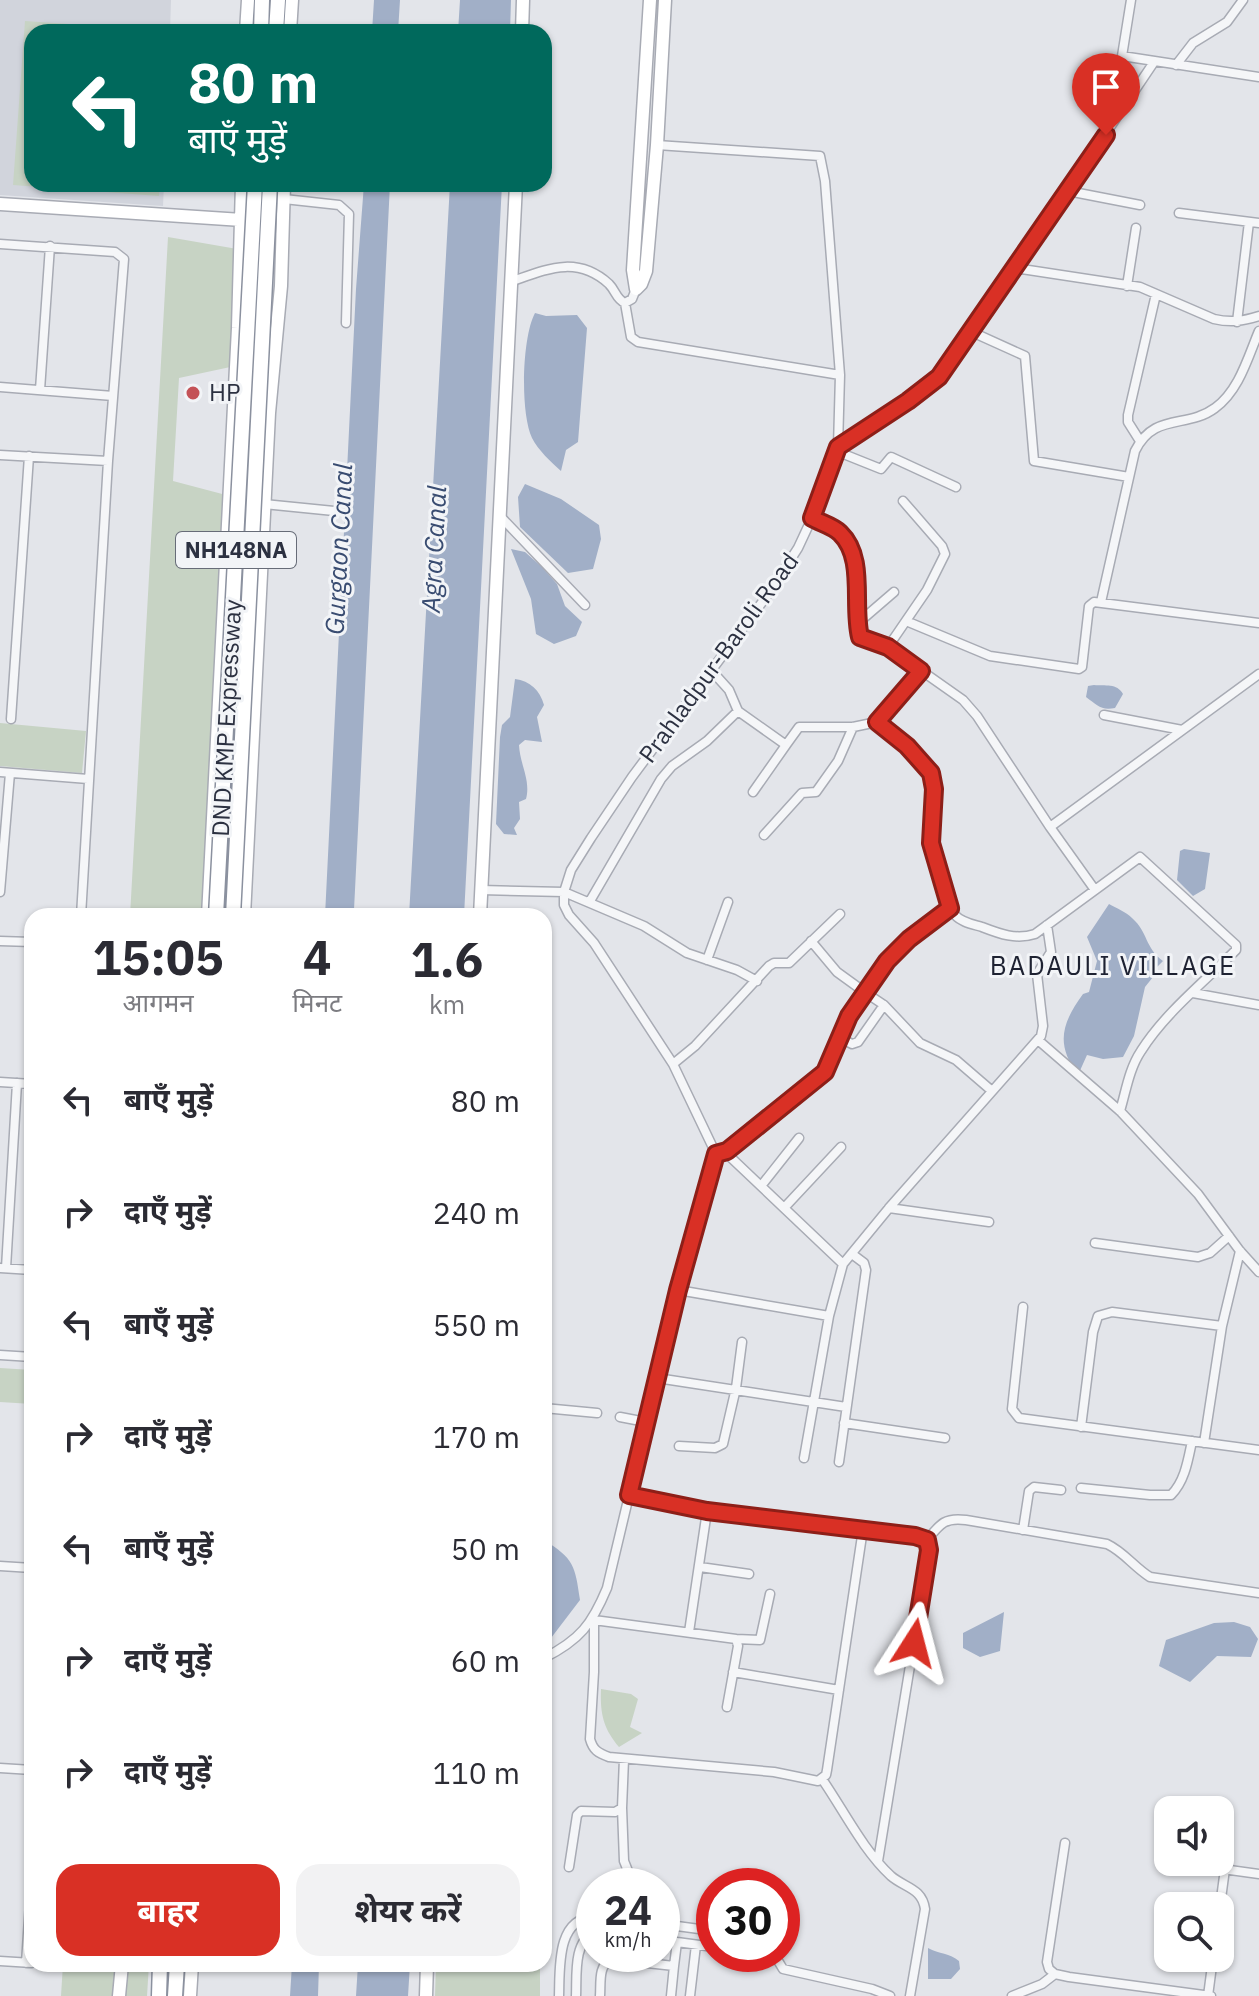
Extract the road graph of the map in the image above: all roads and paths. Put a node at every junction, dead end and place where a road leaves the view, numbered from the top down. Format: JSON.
{"nodes":[{"id":1,"x":248,"y":0,"type":"edge"},
{"id":2,"x":262,"y":0,"type":"edge"},
{"id":3,"x":278,"y":0,"type":"edge"},
{"id":4,"x":292,"y":0,"type":"edge"},
{"id":5,"x":523,"y":0,"type":"edge"},
{"id":6,"x":650,"y":0,"type":"edge"},
{"id":7,"x":665,"y":0,"type":"edge"},
{"id":8,"x":1131,"y":0,"type":"edge"},
{"id":9,"x":1243,"y":0,"type":"edge"},
{"id":10,"x":246,"y":24,"type":"edge"},
{"id":11,"x":261,"y":24,"type":"edge"},
{"id":12,"x":276,"y":24,"type":"edge"},
{"id":13,"x":290,"y":24,"type":"edge"},
{"id":14,"x":522,"y":24,"type":"edge"},
{"id":15,"x":1154,"y":62,"type":"junction"},
{"id":16,"x":1176,"y":65,"type":"junction"},
{"id":17,"x":1259,"y":77,"type":"edge"},
{"id":18,"x":657,"y":145,"type":"junction"},
{"id":19,"x":1068,"y":191,"type":"junction"},
{"id":20,"x":242,"y":192,"type":"edge"},
{"id":21,"x":255,"y":192,"type":"edge"},
{"id":22,"x":270,"y":192,"type":"edge"},
{"id":23,"x":284,"y":192,"type":"edge"},
{"id":24,"x":516,"y":192,"type":"edge"},
{"id":25,"x":284,"y":199,"type":"junction"},
{"id":26,"x":1140,"y":205,"type":"dead end"},
{"id":27,"x":0,"y":207,"type":"edge"},
{"id":28,"x":1179,"y":213,"type":"dead end"},
{"id":29,"x":1254,"y":222,"type":"edge"},
{"id":30,"x":242,"y":224,"type":"junction"},
{"id":31,"x":283,"y":227,"type":"junction"},
{"id":32,"x":1136,"y":228,"type":"dead end"},
{"id":33,"x":0,"y":244,"type":"edge"},
{"id":34,"x":50,"y":246,"type":"junction"},
{"id":35,"x":1015,"y":268,"type":"junction"},
{"id":36,"x":513,"y":281,"type":"junction"},
{"id":37,"x":1127,"y":286,"type":"junction"},
{"id":38,"x":636,"y":289,"type":"junction"},
{"id":39,"x":1156,"y":294,"type":"junction"},
{"id":40,"x":625,"y":303,"type":"junction"},
{"id":41,"x":1259,"y":316,"type":"edge"},
{"id":42,"x":1237,"y":322,"type":"junction"},
{"id":43,"x":346,"y":323,"type":"dead end"},
{"id":44,"x":1259,"y":331,"type":"edge"},
{"id":45,"x":972,"y":332,"type":"junction"},
{"id":46,"x":840,"y":375,"type":"junction"},
{"id":47,"x":0,"y":387,"type":"edge"},
{"id":48,"x":40,"y":390,"type":"junction"},
{"id":49,"x":113,"y":396,"type":"junction"},
{"id":50,"x":1140,"y":441,"type":"junction"},
{"id":51,"x":837,"y":449,"type":"junction"},
{"id":52,"x":0,"y":455,"type":"edge"},
{"id":53,"x":29,"y":456,"type":"junction"},
{"id":54,"x":108,"y":461,"type":"junction"},
{"id":55,"x":1129,"y":477,"type":"junction"},
{"id":56,"x":956,"y":487,"type":"dead end"},
{"id":57,"x":903,"y":501,"type":"dead end"},
{"id":58,"x":264,"y":504,"type":"junction"},
{"id":59,"x":334,"y":511,"type":"dead end"},
{"id":60,"x":498,"y":514,"type":"junction"},
{"id":61,"x":812,"y":518,"type":"junction"},
{"id":62,"x":894,"y":592,"type":"dead end"},
{"id":63,"x":1101,"y":602,"type":"junction"},
{"id":64,"x":585,"y":605,"type":"dead end"},
{"id":65,"x":906,"y":621,"type":"junction"},
{"id":66,"x":858,"y":623,"type":"junction"},
{"id":67,"x":1259,"y":623,"type":"edge"},
{"id":68,"x":888,"y":647,"type":"junction"},
{"id":69,"x":711,"y":670,"type":"junction"},
{"id":70,"x":921,"y":671,"type":"junction"},
{"id":71,"x":1259,"y":674,"type":"edge"},
{"id":72,"x":738,"y":711,"type":"junction"},
{"id":73,"x":1104,"y":715,"type":"dead end"},
{"id":74,"x":11,"y":719,"type":"dead end"},
{"id":75,"x":877,"y":722,"type":"junction"},
{"id":76,"x":853,"y":727,"type":"junction"},
{"id":77,"x":1182,"y":730,"type":"junction"},
{"id":78,"x":786,"y":745,"type":"junction"},
{"id":79,"x":0,"y":772,"type":"edge"},
{"id":80,"x":10,"y":773,"type":"junction"},
{"id":81,"x":88,"y":779,"type":"junction"},
{"id":82,"x":753,"y":792,"type":"dead end"},
{"id":83,"x":1050,"y":827,"type":"junction"},
{"id":84,"x":764,"y":835,"type":"dead end"},
{"id":85,"x":481,"y":890,"type":"junction"},
{"id":86,"x":1095,"y":890,"type":"junction"},
{"id":87,"x":0,"y":892,"type":"edge"},
{"id":88,"x":564,"y":892,"type":"junction"},
{"id":89,"x":590,"y":901,"type":"junction"},
{"id":90,"x":728,"y":902,"type":"dead end"},
{"id":91,"x":81,"y":908,"type":"edge"},
{"id":92,"x":208,"y":908,"type":"edge"},
{"id":93,"x":216,"y":908,"type":"edge"},
{"id":94,"x":233,"y":908,"type":"edge"},
{"id":95,"x":244,"y":908,"type":"edge"},
{"id":96,"x":480,"y":908,"type":"edge"},
{"id":97,"x":950,"y":908,"type":"junction"},
{"id":98,"x":840,"y":914,"type":"dead end"},
{"id":99,"x":1047,"y":925,"type":"junction"},
{"id":100,"x":0,"y":941,"type":"edge"},
{"id":101,"x":811,"y":941,"type":"junction"},
{"id":102,"x":24,"y":942,"type":"edge"},
{"id":103,"x":707,"y":960,"type":"junction"},
{"id":104,"x":757,"y":981,"type":"junction"},
{"id":105,"x":866,"y":993,"type":"junction"},
{"id":106,"x":1193,"y":993,"type":"junction"},
{"id":107,"x":884,"y":1005,"type":"junction"},
{"id":108,"x":1259,"y":1005,"type":"edge"},
{"id":109,"x":840,"y":1038,"type":"junction"},
{"id":110,"x":1038,"y":1040,"type":"junction"},
{"id":111,"x":673,"y":1064,"type":"junction"},
{"id":112,"x":0,"y":1082,"type":"edge"},
{"id":113,"x":17,"y":1083,"type":"junction"},
{"id":114,"x":24,"y":1083,"type":"edge"},
{"id":115,"x":992,"y":1091,"type":"junction"},
{"id":116,"x":1120,"y":1111,"type":"junction"},
{"id":117,"x":799,"y":1138,"type":"dead end"},
{"id":118,"x":841,"y":1147,"type":"dead end"},
{"id":119,"x":720,"y":1153,"type":"junction"},
{"id":120,"x":761,"y":1186,"type":"junction"},
{"id":121,"x":784,"y":1208,"type":"junction"},
{"id":122,"x":889,"y":1208,"type":"junction"},
{"id":123,"x":989,"y":1222,"type":"dead end"},
{"id":124,"x":1229,"y":1236,"type":"junction"},
{"id":125,"x":1095,"y":1243,"type":"dead end"},
{"id":126,"x":1240,"y":1251,"type":"junction"},
{"id":127,"x":852,"y":1254,"type":"junction"},
{"id":128,"x":843,"y":1264,"type":"junction"},
{"id":129,"x":3,"y":1268,"type":"edge"},
{"id":130,"x":24,"y":1269,"type":"edge"},
{"id":131,"x":1259,"y":1272,"type":"edge"},
{"id":132,"x":678,"y":1290,"type":"junction"},
{"id":133,"x":1023,"y":1307,"type":"dead end"},
{"id":134,"x":829,"y":1316,"type":"junction"},
{"id":135,"x":1222,"y":1326,"type":"junction"},
{"id":136,"x":742,"y":1342,"type":"dead end"},
{"id":137,"x":0,"y":1355,"type":"edge"},
{"id":138,"x":24,"y":1356,"type":"edge"},
{"id":139,"x":657,"y":1378,"type":"junction"},
{"id":140,"x":736,"y":1388,"type":"junction"},
{"id":141,"x":813,"y":1401,"type":"junction"},
{"id":142,"x":846,"y":1407,"type":"junction"},
{"id":143,"x":552,"y":1409,"type":"edge"},
{"id":144,"x":597,"y":1413,"type":"dead end"},
{"id":145,"x":620,"y":1417,"type":"dead end"},
{"id":146,"x":646,"y":1422,"type":"junction"},
{"id":147,"x":844,"y":1423,"type":"junction"},
{"id":148,"x":1081,"y":1427,"type":"junction"},
{"id":149,"x":945,"y":1438,"type":"dead end"},
{"id":150,"x":1192,"y":1441,"type":"junction"},
{"id":151,"x":1204,"y":1443,"type":"junction"},
{"id":152,"x":679,"y":1446,"type":"dead end"},
{"id":153,"x":1259,"y":1450,"type":"edge"},
{"id":154,"x":804,"y":1458,"type":"dead end"},
{"id":155,"x":839,"y":1462,"type":"dead end"},
{"id":156,"x":1081,"y":1488,"type":"dead end"},
{"id":157,"x":1061,"y":1490,"type":"dead end"},
{"id":158,"x":629,"y":1495,"type":"junction"},
{"id":159,"x":707,"y":1511,"type":"junction"},
{"id":160,"x":863,"y":1529,"type":"junction"},
{"id":161,"x":1023,"y":1530,"type":"junction"},
{"id":162,"x":927,"y":1540,"type":"junction"},
{"id":163,"x":0,"y":1566,"type":"edge"},
{"id":164,"x":700,"y":1567,"type":"junction"},
{"id":165,"x":24,"y":1568,"type":"edge"},
{"id":166,"x":749,"y":1574,"type":"dead end"},
{"id":167,"x":1259,"y":1593,"type":"edge"},
{"id":168,"x":770,"y":1594,"type":"dead end"},
{"id":169,"x":594,"y":1620,"type":"junction"},
{"id":170,"x":689,"y":1632,"type":"junction"},
{"id":171,"x":736,"y":1639,"type":"junction"},
{"id":172,"x":552,"y":1653,"type":"edge"},
{"id":173,"x":733,"y":1672,"type":"junction"},
{"id":174,"x":839,"y":1690,"type":"junction"},
{"id":175,"x":727,"y":1707,"type":"dead end"},
{"id":176,"x":624,"y":1759,"type":"junction"},
{"id":177,"x":0,"y":1768,"type":"edge"},
{"id":178,"x":24,"y":1770,"type":"edge"},
{"id":179,"x":822,"y":1779,"type":"junction"},
{"id":180,"x":622,"y":1808,"type":"junction"},
{"id":181,"x":1065,"y":1843,"type":"dead end"},
{"id":182,"x":878,"y":1861,"type":"junction"},
{"id":183,"x":569,"y":1867,"type":"dead end"},
{"id":184,"x":627,"y":1868,"type":"edge"},
{"id":185,"x":1234,"y":1870,"type":"edge"},
{"id":186,"x":1259,"y":1874,"type":"edge"},
{"id":187,"x":575,"y":1924,"type":"edge"},
{"id":188,"x":680,"y":1942,"type":"edge"},
{"id":189,"x":696,"y":1945,"type":"joint"},
{"id":190,"x":0,"y":1961,"type":"edge"},
{"id":191,"x":24,"y":1963,"type":"edge"},
{"id":192,"x":121,"y":1972,"type":"edge"},
{"id":193,"x":160,"y":1972,"type":"edge"},
{"id":194,"x":176,"y":1972,"type":"edge"},
{"id":195,"x":192,"y":1972,"type":"edge"},
{"id":196,"x":427,"y":1972,"type":"edge"},
{"id":197,"x":578,"y":1972,"type":"edge"},
{"id":198,"x":602,"y":1972,"type":"edge"},
{"id":199,"x":673,"y":1972,"type":"edge"},
{"id":200,"x":796,"y":1972,"type":"edge"},
{"id":201,"x":1212,"y":1972,"type":"edge"},
{"id":202,"x":1055,"y":1974,"type":"junction"},
{"id":203,"x":119,"y":1996,"type":"edge"},
{"id":204,"x":159,"y":1996,"type":"edge"},
{"id":205,"x":175,"y":1996,"type":"edge"},
{"id":206,"x":190,"y":1996,"type":"edge"},
{"id":207,"x":426,"y":1996,"type":"edge"},
{"id":208,"x":559,"y":1996,"type":"edge"},
{"id":209,"x":576,"y":1996,"type":"edge"},
{"id":210,"x":600,"y":1996,"type":"edge"},
{"id":211,"x":671,"y":1996,"type":"edge"},
{"id":212,"x":690,"y":1996,"type":"edge"},
{"id":213,"x":890,"y":1996,"type":"edge"},
{"id":214,"x":910,"y":1996,"type":"edge"},
{"id":215,"x":1012,"y":1996,"type":"edge"},
{"id":216,"x":1209,"y":1996,"type":"edge"}],
"edges":[{"from":1,"to":10,"type":"street"},
{"from":2,"to":11,"type":"highway"},
{"from":3,"to":12,"type":"highway"},
{"from":4,"to":13,"type":"street"},
{"from":5,"to":14,"type":"street"},
{"from":6,"to":38,"type":"street"},
{"from":7,"to":18,"type":"street"},
{"from":8,"to":15,"type":"street"},
{"from":9,"to":16,"type":"street"},
{"from":15,"to":16,"type":"street"},
{"from":15,"to":19,"type":"street"},
{"from":16,"to":17,"type":"street"},
{"from":18,"to":38,"type":"street"},
{"from":18,"to":46,"type":"street","name":"Prahladpur-Baroli Road"},
{"from":19,"to":26,"type":"street"},
{"from":19,"to":35,"type":"street"},
{"from":20,"to":30,"type":"street"},
{"from":21,"to":93,"type":"highway","name":"DND KMP Expressway","number":"NH148NA","bridge":true},
{"from":22,"to":94,"type":"highway","name":"DND KMP Expressway","number":"NH148NA","bridge":true},
{"from":23,"to":25,"type":"street"},
{"from":24,"to":36,"type":"street"},
{"from":25,"to":31,"type":"street"},
{"from":25,"to":43,"type":"street"},
{"from":27,"to":30,"type":"street"},
{"from":28,"to":29,"type":"street"},
{"from":29,"to":42,"type":"street"},
{"from":30,"to":31,"type":"street"},
{"from":30,"to":92,"type":"street"},
{"from":31,"to":58,"type":"street"},
{"from":32,"to":37,"type":"street"},
{"from":33,"to":34,"type":"street"},
{"from":34,"to":48,"type":"street"},
{"from":34,"to":49,"type":"street"},
{"from":35,"to":37,"type":"street"},
{"from":35,"to":45,"type":"street"},
{"from":36,"to":40,"type":"street"},
{"from":36,"to":60,"type":"street"},
{"from":37,"to":39,"type":"street"},
{"from":38,"to":40,"type":"street"},
{"from":39,"to":42,"type":"street"},
{"from":39,"to":50,"type":"street"},
{"from":40,"to":46,"type":"street"},
{"from":41,"to":42,"type":"street"},
{"from":44,"to":50,"type":"street"},
{"from":45,"to":51,"type":"street"},
{"from":45,"to":55,"type":"street"},
{"from":46,"to":51,"type":"street","name":"Prahladpur-Baroli Road"},
{"from":47,"to":48,"type":"street"},
{"from":48,"to":49,"type":"street"},
{"from":49,"to":54,"type":"street"},
{"from":50,"to":55,"type":"street"},
{"from":51,"to":56,"type":"street"},
{"from":51,"to":61,"type":"street","name":"Prahladpur-Baroli Road"},
{"from":52,"to":53,"type":"street"},
{"from":53,"to":54,"type":"street"},
{"from":53,"to":74,"type":"street"},
{"from":54,"to":81,"type":"street"},
{"from":55,"to":63,"type":"street"},
{"from":57,"to":65,"type":"street"},
{"from":58,"to":59,"type":"street"},
{"from":58,"to":95,"type":"street"},
{"from":60,"to":64,"type":"street"},
{"from":60,"to":85,"type":"street"},
{"from":61,"to":66,"type":"street"},
{"from":61,"to":69,"type":"street","name":"Prahladpur-Baroli Road"},
{"from":62,"to":66,"type":"street"},
{"from":63,"to":65,"type":"street"},
{"from":63,"to":67,"type":"street"},
{"from":65,"to":68,"type":"street"},
{"from":66,"to":68,"type":"street"},
{"from":68,"to":70,"type":"street"},
{"from":69,"to":72,"type":"street"},
{"from":69,"to":88,"type":"street","name":"Prahladpur-Baroli Road"},
{"from":70,"to":75,"type":"street"},
{"from":70,"to":83,"type":"street"},
{"from":71,"to":77,"type":"street"},
{"from":72,"to":78,"type":"street"},
{"from":72,"to":89,"type":"street"},
{"from":73,"to":77,"type":"street"},
{"from":75,"to":76,"type":"street"},
{"from":75,"to":97,"type":"street"},
{"from":76,"to":78,"type":"street"},
{"from":76,"to":84,"type":"street"},
{"from":77,"to":83,"type":"street"},
{"from":78,"to":82,"type":"street"},
{"from":79,"to":80,"type":"street"},
{"from":80,"to":81,"type":"street"},
{"from":80,"to":87,"type":"street"},
{"from":81,"to":91,"type":"street"},
{"from":83,"to":86,"type":"street"},
{"from":85,"to":88,"type":"street"},
{"from":85,"to":96,"type":"street"},
{"from":86,"to":99,"type":"street"},
{"from":86,"to":106,"type":"street"},
{"from":88,"to":89,"type":"street"},
{"from":88,"to":111,"type":"street"},
{"from":89,"to":103,"type":"street"},
{"from":90,"to":103,"type":"street"},
{"from":97,"to":99,"type":"street"},
{"from":97,"to":105,"type":"street"},
{"from":98,"to":101,"type":"street"},
{"from":99,"to":110,"type":"street"},
{"from":100,"to":102,"type":"street"},
{"from":101,"to":104,"type":"street"},
{"from":101,"to":105,"type":"street"},
{"from":103,"to":104,"type":"street"},
{"from":104,"to":111,"type":"street"},
{"from":105,"to":107,"type":"street"},
{"from":105,"to":109,"type":"street"},
{"from":106,"to":108,"type":"street"},
{"from":106,"to":116,"type":"street"},
{"from":107,"to":109,"type":"street"},
{"from":107,"to":115,"type":"street"},
{"from":109,"to":119,"type":"street"},
{"from":110,"to":115,"type":"street"},
{"from":110,"to":116,"type":"street"},
{"from":111,"to":119,"type":"street"},
{"from":112,"to":113,"type":"street"},
{"from":113,"to":114,"type":"street"},
{"from":113,"to":129,"type":"street"},
{"from":115,"to":122,"type":"street"},
{"from":116,"to":124,"type":"street"},
{"from":117,"to":120,"type":"street"},
{"from":118,"to":121,"type":"street"},
{"from":119,"to":120,"type":"street"},
{"from":119,"to":132,"type":"street"},
{"from":120,"to":121,"type":"street"},
{"from":121,"to":128,"type":"street"},
{"from":122,"to":123,"type":"street"},
{"from":122,"to":127,"type":"street"},
{"from":124,"to":125,"type":"street"},
{"from":124,"to":126,"type":"street"},
{"from":126,"to":131,"type":"street"},
{"from":126,"to":135,"type":"street"},
{"from":127,"to":128,"type":"street"},
{"from":127,"to":142,"type":"street"},
{"from":128,"to":134,"type":"street"},
{"from":129,"to":130,"type":"street"},
{"from":132,"to":134,"type":"street"},
{"from":132,"to":139,"type":"street"},
{"from":133,"to":148,"type":"street"},
{"from":134,"to":141,"type":"street"},
{"from":135,"to":148,"type":"street"},
{"from":135,"to":151,"type":"street"},
{"from":136,"to":140,"type":"street"},
{"from":137,"to":138,"type":"street"},
{"from":139,"to":140,"type":"street"},
{"from":139,"to":146,"type":"street"},
{"from":140,"to":141,"type":"street"},
{"from":140,"to":152,"type":"street"},
{"from":141,"to":142,"type":"street"},
{"from":141,"to":154,"type":"street"},
{"from":142,"to":147,"type":"street"},
{"from":143,"to":144,"type":"street"},
{"from":145,"to":146,"type":"street"},
{"from":146,"to":158,"type":"street"},
{"from":147,"to":149,"type":"street"},
{"from":147,"to":155,"type":"street"},
{"from":148,"to":150,"type":"street"},
{"from":150,"to":151,"type":"street"},
{"from":150,"to":156,"type":"street"},
{"from":151,"to":153,"type":"street"},
{"from":157,"to":161,"type":"street"},
{"from":158,"to":159,"type":"street"},
{"from":158,"to":169,"type":"street"},
{"from":159,"to":160,"type":"street"},
{"from":159,"to":164,"type":"street"},
{"from":160,"to":162,"type":"street"},
{"from":160,"to":174,"type":"street"},
{"from":161,"to":162,"type":"street"},
{"from":161,"to":167,"type":"street"},
{"from":162,"to":182,"type":"street"},
{"from":163,"to":165,"type":"street"},
{"from":164,"to":166,"type":"street"},
{"from":164,"to":170,"type":"street"},
{"from":168,"to":171,"type":"street"},
{"from":169,"to":170,"type":"street"},
{"from":169,"to":172,"type":"street"},
{"from":169,"to":176,"type":"street"},
{"from":170,"to":171,"type":"street"},
{"from":171,"to":173,"type":"street"},
{"from":173,"to":174,"type":"street"},
{"from":173,"to":175,"type":"street"},
{"from":174,"to":179,"type":"street"},
{"from":176,"to":179,"type":"street"},
{"from":176,"to":180,"type":"street"},
{"from":177,"to":178,"type":"street"},
{"from":179,"to":182,"type":"street"},
{"from":180,"to":183,"type":"street"},
{"from":180,"to":184,"type":"street"},
{"from":181,"to":202,"type":"street"},
{"from":182,"to":214,"type":"street"},
{"from":185,"to":186,"type":"street"},
{"from":187,"to":208,"type":"street"},
{"from":188,"to":189,"type":"street"},
{"from":189,"to":212,"type":"street"},
{"from":190,"to":191,"type":"street"},
{"from":192,"to":203,"type":"street"},
{"from":193,"to":204,"type":"highway"},
{"from":194,"to":205,"type":"highway"},
{"from":195,"to":206,"type":"street"},
{"from":196,"to":207,"type":"street"},
{"from":197,"to":209,"type":"street"},
{"from":198,"to":210,"type":"street"},
{"from":199,"to":211,"type":"street"},
{"from":200,"to":213,"type":"street"},
{"from":201,"to":216,"type":"street"},
{"from":202,"to":215,"type":"street"},
{"from":202,"to":216,"type":"street"}]}
